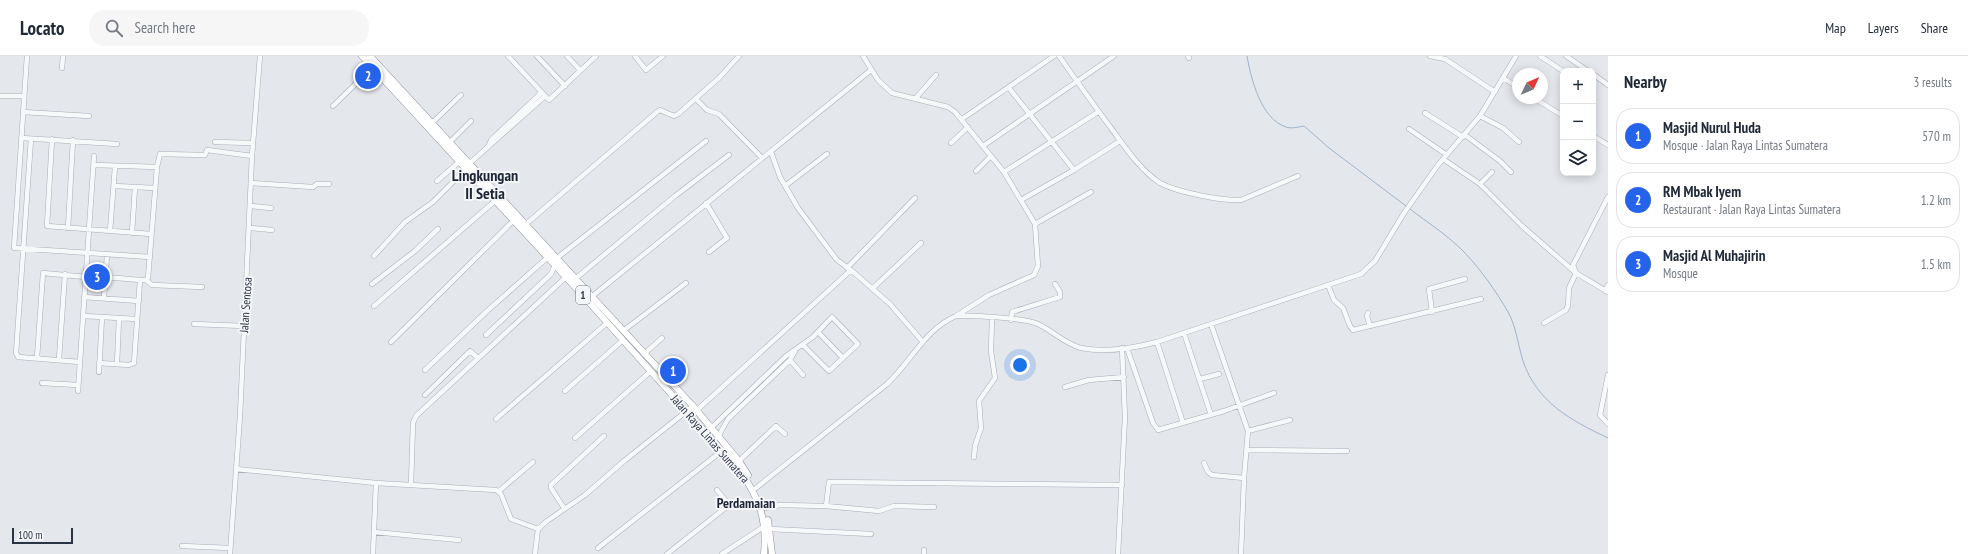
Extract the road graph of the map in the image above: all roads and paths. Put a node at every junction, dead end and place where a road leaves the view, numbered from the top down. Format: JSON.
{"nodes":[{"id":1,"x":27,"y":56,"type":"edge"},
{"id":2,"x":63,"y":56,"type":"edge"},
{"id":3,"x":260,"y":56,"type":"edge"},
{"id":4,"x":362,"y":56,"type":"edge"},
{"id":5,"x":370,"y":56,"type":"edge"},
{"id":6,"x":508,"y":56,"type":"edge"},
{"id":7,"x":538,"y":56,"type":"edge"},
{"id":8,"x":567,"y":56,"type":"edge"},
{"id":9,"x":596,"y":56,"type":"edge"},
{"id":10,"x":632,"y":56,"type":"edge"},
{"id":11,"x":635,"y":56,"type":"edge"},
{"id":12,"x":663,"y":56,"type":"edge"},
{"id":13,"x":739,"y":56,"type":"edge"},
{"id":14,"x":863,"y":56,"type":"edge"},
{"id":15,"x":1054,"y":56,"type":"edge"},
{"id":16,"x":1059,"y":56,"type":"edge"},
{"id":17,"x":1114,"y":56,"type":"edge"},
{"id":18,"x":1430,"y":56,"type":"edge"},
{"id":19,"x":1516,"y":56,"type":"edge"},
{"id":20,"x":1540,"y":56,"type":"edge"},
{"id":21,"x":1566,"y":56,"type":"edge"},
{"id":22,"x":639,"y":63,"type":"junction"},
{"id":23,"x":373,"y":67,"type":"junction"},
{"id":24,"x":62,"y":68,"type":"dead end"},
{"id":25,"x":1584,"y":68,"type":"edge"},
{"id":26,"x":1560,"y":69,"type":"edge"},
{"id":27,"x":580,"y":70,"type":"junction"},
{"id":28,"x":872,"y":70,"type":"junction"},
{"id":29,"x":936,"y":75,"type":"dead end"},
{"id":30,"x":1596,"y":76,"type":"edge"},
{"id":31,"x":1503,"y":78,"type":"junction"},
{"id":32,"x":1078,"y":82,"type":"junction"},
{"id":33,"x":1512,"y":83,"type":"edge"},
{"id":34,"x":1608,"y":85,"type":"edge"},
{"id":35,"x":565,"y":86,"type":"junction"},
{"id":36,"x":1009,"y":88,"type":"junction"},
{"id":37,"x":1495,"y":92,"type":"junction"},
{"id":38,"x":461,"y":94,"type":"dead end"},
{"id":39,"x":543,"y":95,"type":"junction"},
{"id":40,"x":0,"y":96,"type":"edge"},
{"id":41,"x":23,"y":96,"type":"junction"},
{"id":42,"x":696,"y":99,"type":"junction"},
{"id":43,"x":915,"y":99,"type":"junction"},
{"id":44,"x":1544,"y":104,"type":"edge"},
{"id":45,"x":333,"y":106,"type":"dead end"},
{"id":46,"x":23,"y":112,"type":"junction"},
{"id":47,"x":1098,"y":112,"type":"junction"},
{"id":48,"x":1425,"y":113,"type":"dead end"},
{"id":49,"x":1030,"y":114,"type":"junction"},
{"id":50,"x":1560,"y":114,"type":"edge"},
{"id":51,"x":89,"y":116,"type":"dead end"},
{"id":52,"x":1480,"y":116,"type":"junction"},
{"id":53,"x":962,"y":119,"type":"junction"},
{"id":54,"x":471,"y":121,"type":"dead end"},
{"id":55,"x":432,"y":123,"type":"junction"},
{"id":56,"x":968,"y":127,"type":"junction"},
{"id":57,"x":1408,"y":129,"type":"dead end"},
{"id":58,"x":1464,"y":136,"type":"junction"},
{"id":59,"x":21,"y":138,"type":"junction"},
{"id":60,"x":1596,"y":138,"type":"edge"},
{"id":61,"x":31,"y":139,"type":"junction"},
{"id":62,"x":52,"y":139,"type":"junction"},
{"id":63,"x":73,"y":140,"type":"junction"},
{"id":64,"x":706,"y":141,"type":"dead end"},
{"id":65,"x":1120,"y":141,"type":"junction"},
{"id":66,"x":215,"y":142,"type":"dead end"},
{"id":67,"x":450,"y":142,"type":"junction"},
{"id":68,"x":1051,"y":142,"type":"junction"},
{"id":69,"x":1519,"y":142,"type":"dead end"},
{"id":70,"x":253,"y":143,"type":"junction"},
{"id":71,"x":951,"y":143,"type":"dead end"},
{"id":72,"x":117,"y":144,"type":"dead end"},
{"id":73,"x":1608,"y":145,"type":"edge"},
{"id":74,"x":983,"y":146,"type":"junction"},
{"id":75,"x":771,"y":152,"type":"junction"},
{"id":76,"x":826,"y":154,"type":"dead end"},
{"id":77,"x":729,"y":155,"type":"dead end"},
{"id":78,"x":94,"y":156,"type":"dead end"},
{"id":79,"x":252,"y":156,"type":"junction"},
{"id":80,"x":991,"y":156,"type":"junction"},
{"id":81,"x":1445,"y":157,"type":"junction"},
{"id":82,"x":762,"y":158,"type":"junction"},
{"id":83,"x":460,"y":161,"type":"junction"},
{"id":84,"x":94,"y":165,"type":"junction"},
{"id":85,"x":468,"y":166,"type":"junction"},
{"id":86,"x":115,"y":167,"type":"junction"},
{"id":87,"x":157,"y":167,"type":"junction"},
{"id":88,"x":1074,"y":170,"type":"junction"},
{"id":89,"x":976,"y":171,"type":"dead end"},
{"id":90,"x":1004,"y":172,"type":"junction"},
{"id":91,"x":1492,"y":172,"type":"dead end"},
{"id":92,"x":1511,"y":172,"type":"dead end"},
{"id":93,"x":1298,"y":176,"type":"dead end"},
{"id":94,"x":437,"y":181,"type":"dead end"},
{"id":95,"x":251,"y":183,"type":"junction"},
{"id":96,"x":329,"y":184,"type":"dead end"},
{"id":97,"x":1480,"y":184,"type":"junction"},
{"id":98,"x":114,"y":186,"type":"junction"},
{"id":99,"x":785,"y":186,"type":"junction"},
{"id":100,"x":135,"y":187,"type":"junction"},
{"id":101,"x":155,"y":188,"type":"junction"},
{"id":102,"x":1091,"y":192,"type":"dead end"},
{"id":103,"x":915,"y":198,"type":"dead end"},
{"id":104,"x":1608,"y":198,"type":"edge"},
{"id":105,"x":496,"y":200,"type":"junction"},
{"id":106,"x":1021,"y":200,"type":"junction"},
{"id":107,"x":706,"y":204,"type":"junction"},
{"id":108,"x":250,"y":206,"type":"junction"},
{"id":109,"x":271,"y":208,"type":"dead end"},
{"id":110,"x":514,"y":220,"type":"junction"},
{"id":111,"x":526,"y":224,"type":"junction"},
{"id":112,"x":1035,"y":224,"type":"junction"},
{"id":113,"x":68,"y":228,"type":"junction"},
{"id":114,"x":250,"y":228,"type":"junction"},
{"id":115,"x":438,"y":229,"type":"dead end"},
{"id":116,"x":89,"y":230,"type":"junction"},
{"id":117,"x":272,"y":230,"type":"dead end"},
{"id":118,"x":110,"y":231,"type":"junction"},
{"id":119,"x":132,"y":233,"type":"junction"},
{"id":120,"x":151,"y":234,"type":"junction"},
{"id":121,"x":921,"y":243,"type":"dead end"},
{"id":122,"x":22,"y":249,"type":"junction"},
{"id":123,"x":709,"y":252,"type":"dead end"},
{"id":124,"x":88,"y":253,"type":"junction"},
{"id":125,"x":107,"y":255,"type":"junction"},
{"id":126,"x":374,"y":256,"type":"dead end"},
{"id":127,"x":150,"y":257,"type":"junction"},
{"id":128,"x":547,"y":258,"type":"junction"},
{"id":129,"x":557,"y":258,"type":"junction"},
{"id":130,"x":555,"y":265,"type":"junction"},
{"id":131,"x":849,"y":269,"type":"junction"},
{"id":132,"x":1576,"y":272,"type":"junction"},
{"id":133,"x":65,"y":274,"type":"junction"},
{"id":134,"x":86,"y":277,"type":"junction"},
{"id":135,"x":106,"y":277,"type":"junction"},
{"id":136,"x":566,"y":277,"type":"junction"},
{"id":137,"x":575,"y":279,"type":"junction"},
{"id":138,"x":1465,"y":279,"type":"dead end"},
{"id":139,"x":140,"y":280,"type":"junction"},
{"id":140,"x":146,"y":280,"type":"junction"},
{"id":141,"x":686,"y":283,"type":"dead end"},
{"id":142,"x":372,"y":284,"type":"dead end"},
{"id":143,"x":1055,"y":284,"type":"dead end"},
{"id":144,"x":1328,"y":285,"type":"junction"},
{"id":145,"x":1608,"y":285,"type":"edge"},
{"id":146,"x":202,"y":287,"type":"dead end"},
{"id":147,"x":873,"y":288,"type":"junction"},
{"id":148,"x":1607,"y":291,"type":"edge"},
{"id":149,"x":84,"y":297,"type":"junction"},
{"id":150,"x":104,"y":298,"type":"junction"},
{"id":151,"x":589,"y":298,"type":"junction"},
{"id":152,"x":1481,"y":299,"type":"dead end"},
{"id":153,"x":139,"y":301,"type":"junction"},
{"id":154,"x":374,"y":306,"type":"dead end"},
{"id":155,"x":1432,"y":312,"type":"junction"},
{"id":156,"x":1368,"y":313,"type":"dead end"},
{"id":157,"x":83,"y":316,"type":"junction"},
{"id":158,"x":956,"y":316,"type":"junction"},
{"id":159,"x":102,"y":317,"type":"junction"},
{"id":160,"x":119,"y":318,"type":"junction"},
{"id":161,"x":992,"y":318,"type":"junction"},
{"id":162,"x":136,"y":319,"type":"junction"},
{"id":163,"x":1011,"y":320,"type":"junction"},
{"id":164,"x":607,"y":323,"type":"junction"},
{"id":165,"x":1544,"y":323,"type":"dead end"},
{"id":166,"x":194,"y":324,"type":"dead end"},
{"id":167,"x":1211,"y":324,"type":"junction"},
{"id":168,"x":244,"y":326,"type":"junction"},
{"id":169,"x":1370,"y":326,"type":"junction"},
{"id":170,"x":623,"y":331,"type":"junction"},
{"id":171,"x":818,"y":332,"type":"junction"},
{"id":172,"x":1184,"y":333,"type":"junction"},
{"id":173,"x":486,"y":335,"type":"dead end"},
{"id":174,"x":662,"y":338,"type":"dead end"},
{"id":175,"x":623,"y":340,"type":"junction"},
{"id":176,"x":922,"y":341,"type":"junction"},
{"id":177,"x":391,"y":342,"type":"dead end"},
{"id":178,"x":1157,"y":342,"type":"junction"},
{"id":179,"x":803,"y":345,"type":"junction"},
{"id":180,"x":1125,"y":348,"type":"junction"},
{"id":181,"x":794,"y":351,"type":"junction"},
{"id":182,"x":644,"y":354,"type":"junction"},
{"id":183,"x":37,"y":358,"type":"junction"},
{"id":184,"x":478,"y":358,"type":"junction"},
{"id":185,"x":843,"y":358,"type":"junction"},
{"id":186,"x":59,"y":359,"type":"junction"},
{"id":187,"x":790,"y":360,"type":"junction"},
{"id":188,"x":80,"y":362,"type":"junction"},
{"id":189,"x":99,"y":363,"type":"junction"},
{"id":190,"x":117,"y":364,"type":"junction"},
{"id":191,"x":425,"y":370,"type":"dead end"},
{"id":192,"x":650,"y":371,"type":"junction"},
{"id":193,"x":99,"y":372,"type":"dead end"},
{"id":194,"x":1219,"y":374,"type":"dead end"},
{"id":195,"x":803,"y":375,"type":"dead end"},
{"id":196,"x":1608,"y":376,"type":"edge"},
{"id":197,"x":1124,"y":377,"type":"junction"},
{"id":198,"x":1200,"y":379,"type":"junction"},
{"id":199,"x":42,"y":383,"type":"dead end"},
{"id":200,"x":78,"y":385,"type":"junction"},
{"id":201,"x":1065,"y":388,"type":"dead end"},
{"id":202,"x":78,"y":391,"type":"dead end"},
{"id":203,"x":565,"y":391,"type":"dead end"},
{"id":204,"x":1274,"y":394,"type":"dead end"},
{"id":205,"x":425,"y":395,"type":"dead end"},
{"id":206,"x":1239,"y":406,"type":"junction"},
{"id":207,"x":692,"y":409,"type":"junction"},
{"id":208,"x":1211,"y":415,"type":"junction"},
{"id":209,"x":496,"y":419,"type":"dead end"},
{"id":210,"x":1290,"y":420,"type":"dead end"},
{"id":211,"x":1183,"y":424,"type":"junction"},
{"id":212,"x":1608,"y":424,"type":"edge"},
{"id":213,"x":711,"y":428,"type":"junction"},
{"id":214,"x":1248,"y":431,"type":"junction"},
{"id":215,"x":785,"y":434,"type":"dead end"},
{"id":216,"x":604,"y":436,"type":"dead end"},
{"id":217,"x":718,"y":437,"type":"junction"},
{"id":218,"x":575,"y":438,"type":"dead end"},
{"id":219,"x":723,"y":450,"type":"junction"},
{"id":220,"x":1247,"y":450,"type":"junction"},
{"id":221,"x":1347,"y":451,"type":"dead end"},
{"id":222,"x":974,"y":457,"type":"dead end"},
{"id":223,"x":739,"y":461,"type":"junction"},
{"id":224,"x":533,"y":462,"type":"dead end"},
{"id":225,"x":1204,"y":463,"type":"dead end"},
{"id":226,"x":236,"y":469,"type":"junction"},
{"id":227,"x":1244,"y":478,"type":"junction"},
{"id":228,"x":376,"y":483,"type":"junction"},
{"id":229,"x":411,"y":485,"type":"junction"},
{"id":230,"x":1122,"y":485,"type":"junction"},
{"id":231,"x":756,"y":488,"type":"junction"},
{"id":232,"x":717,"y":490,"type":"dead end"},
{"id":233,"x":499,"y":491,"type":"junction"},
{"id":234,"x":826,"y":506,"type":"junction"},
{"id":235,"x":934,"y":507,"type":"dead end"},
{"id":236,"x":564,"y":508,"type":"junction"},
{"id":237,"x":765,"y":508,"type":"junction"},
{"id":238,"x":768,"y":528,"type":"junction"},
{"id":239,"x":538,"y":529,"type":"junction"},
{"id":240,"x":374,"y":532,"type":"junction"},
{"id":241,"x":871,"y":534,"type":"dead end"},
{"id":242,"x":459,"y":540,"type":"dead end"},
{"id":243,"x":182,"y":546,"type":"dead end"},
{"id":244,"x":230,"y":548,"type":"junction"},
{"id":245,"x":598,"y":548,"type":"dead end"},
{"id":246,"x":230,"y":554,"type":"edge"},
{"id":247,"x":373,"y":554,"type":"edge"},
{"id":248,"x":535,"y":554,"type":"edge"},
{"id":249,"x":667,"y":554,"type":"edge"},
{"id":250,"x":722,"y":554,"type":"edge"},
{"id":251,"x":764,"y":554,"type":"edge"},
{"id":252,"x":772,"y":554,"type":"edge"},
{"id":253,"x":1118,"y":554,"type":"edge"},
{"id":254,"x":1241,"y":554,"type":"edge"}],
"edges":[{"from":1,"to":41,"type":"street"},
{"from":2,"to":24,"type":"street"},
{"from":3,"to":70,"type":"street","name":"Jalan Sentosa"},
{"from":4,"to":23,"type":"highway","name":"Jalan Raya Lintas Sumatera","number":"1"},
{"from":5,"to":55,"type":"highway","name":"Jalan Raya Lintas Sumatera","number":"1"},
{"from":6,"to":39,"type":"street"},
{"from":7,"to":35,"type":"street"},
{"from":8,"to":27,"type":"street"},
{"from":9,"to":27,"type":"street"},
{"from":10,"to":22,"type":"street"},
{"from":11,"to":22,"type":"street"},
{"from":12,"to":22,"type":"street"},
{"from":13,"to":42,"type":"street"},
{"from":14,"to":28,"type":"street"},
{"from":15,"to":36,"type":"street"},
{"from":16,"to":32,"type":"street"},
{"from":17,"to":32,"type":"street"},
{"from":18,"to":37,"type":"street"},
{"from":19,"to":31,"type":"street"},
{"from":20,"to":26,"type":"street"},
{"from":21,"to":25,"type":"street"},
{"from":23,"to":45,"type":"street"},
{"from":23,"to":83,"type":"highway","name":"Jalan Raya Lintas Sumatera","number":"1"},
{"from":27,"to":35,"type":"street"},
{"from":28,"to":43,"type":"street"},
{"from":28,"to":75,"type":"street"},
{"from":29,"to":43,"type":"street"},
{"from":30,"to":34,"type":"street"},
{"from":31,"to":33,"type":"street"},
{"from":31,"to":37,"type":"street"},
{"from":32,"to":47,"type":"street"},
{"from":32,"to":49,"type":"street"},
{"from":35,"to":39,"type":"street"},
{"from":36,"to":49,"type":"street"},
{"from":36,"to":53,"type":"street"},
{"from":37,"to":52,"type":"street"},
{"from":38,"to":55,"type":"street"},
{"from":39,"to":85,"type":"street"},
{"from":40,"to":41,"type":"street"},
{"from":41,"to":46,"type":"street"},
{"from":42,"to":82,"type":"street"},
{"from":42,"to":111,"type":"street"},
{"from":43,"to":53,"type":"street"},
{"from":44,"to":50,"type":"street"},
{"from":46,"to":51,"type":"street"},
{"from":46,"to":59,"type":"street"},
{"from":47,"to":65,"type":"street"},
{"from":47,"to":68,"type":"street"},
{"from":48,"to":58,"type":"street"},
{"from":49,"to":68,"type":"street"},
{"from":49,"to":74,"type":"street"},
{"from":52,"to":58,"type":"street"},
{"from":52,"to":69,"type":"street"},
{"from":53,"to":56,"type":"street"},
{"from":54,"to":67,"type":"street"},
{"from":55,"to":67,"type":"highway","name":"Jalan Raya Lintas Sumatera","number":"1"},
{"from":56,"to":71,"type":"street"},
{"from":56,"to":74,"type":"street"},
{"from":57,"to":81,"type":"street"},
{"from":58,"to":81,"type":"street"},
{"from":58,"to":92,"type":"street"},
{"from":59,"to":61,"type":"street"},
{"from":59,"to":122,"type":"street"},
{"from":60,"to":73,"type":"street"},
{"from":61,"to":62,"type":"street"},
{"from":61,"to":122,"type":"street"},
{"from":62,"to":63,"type":"street"},
{"from":62,"to":113,"type":"street"},
{"from":63,"to":72,"type":"street"},
{"from":63,"to":113,"type":"street"},
{"from":64,"to":129,"type":"street"},
{"from":65,"to":88,"type":"street"},
{"from":65,"to":93,"type":"street"},
{"from":66,"to":70,"type":"street"},
{"from":67,"to":85,"type":"highway","name":"Jalan Raya Lintas Sumatera","number":"1"},
{"from":68,"to":88,"type":"street"},
{"from":68,"to":90,"type":"street"},
{"from":70,"to":79,"type":"street","name":"Jalan Sentosa"},
{"from":74,"to":80,"type":"street"},
{"from":75,"to":82,"type":"street"},
{"from":75,"to":99,"type":"street"},
{"from":76,"to":99,"type":"street"},
{"from":77,"to":137,"type":"street"},
{"from":78,"to":84,"type":"street"},
{"from":79,"to":87,"type":"street"},
{"from":79,"to":95,"type":"street","name":"Jalan Sentosa"},
{"from":80,"to":89,"type":"street"},
{"from":80,"to":90,"type":"street"},
{"from":81,"to":97,"type":"street"},
{"from":81,"to":144,"type":"street"},
{"from":82,"to":107,"type":"street"},
{"from":83,"to":85,"type":"highway","name":"Jalan Raya Lintas Sumatera","number":"1"},
{"from":83,"to":94,"type":"street"},
{"from":84,"to":86,"type":"street"},
{"from":84,"to":116,"type":"street"},
{"from":85,"to":105,"type":"highway","name":"Jalan Raya Lintas Sumatera","number":"1"},
{"from":85,"to":111,"type":"highway","name":"Jalan Raya Lintas Sumatera","number":"1"},
{"from":85,"to":126,"type":"street"},
{"from":86,"to":87,"type":"street"},
{"from":86,"to":98,"type":"street"},
{"from":87,"to":101,"type":"street"},
{"from":88,"to":106,"type":"street"},
{"from":90,"to":106,"type":"street"},
{"from":91,"to":97,"type":"street"},
{"from":95,"to":96,"type":"street"},
{"from":95,"to":108,"type":"street","name":"Jalan Sentosa"},
{"from":97,"to":132,"type":"street"},
{"from":98,"to":100,"type":"street"},
{"from":98,"to":118,"type":"street"},
{"from":99,"to":131,"type":"street"},
{"from":100,"to":101,"type":"street"},
{"from":100,"to":119,"type":"street"},
{"from":101,"to":120,"type":"street"},
{"from":102,"to":112,"type":"street"},
{"from":103,"to":131,"type":"street"},
{"from":104,"to":132,"type":"street"},
{"from":105,"to":110,"type":"highway","name":"Jalan Raya Lintas Sumatera","number":"1"},
{"from":105,"to":154,"type":"street"},
{"from":106,"to":112,"type":"street"},
{"from":107,"to":123,"type":"street"},
{"from":107,"to":151,"type":"street"},
{"from":108,"to":109,"type":"street"},
{"from":108,"to":114,"type":"street","name":"Jalan Sentosa"},
{"from":110,"to":128,"type":"highway","name":"Jalan Raya Lintas Sumatera","number":"1"},
{"from":110,"to":177,"type":"street"},
{"from":111,"to":129,"type":"highway","name":"Jalan Raya Lintas Sumatera","number":"1"},
{"from":112,"to":158,"type":"street"},
{"from":113,"to":116,"type":"street"},
{"from":114,"to":117,"type":"street"},
{"from":114,"to":168,"type":"street","name":"Jalan Sentosa"},
{"from":115,"to":142,"type":"street"},
{"from":116,"to":118,"type":"street"},
{"from":116,"to":124,"type":"street"},
{"from":118,"to":119,"type":"street"},
{"from":119,"to":120,"type":"street"},
{"from":120,"to":127,"type":"street"},
{"from":121,"to":147,"type":"street"},
{"from":122,"to":124,"type":"street"},
{"from":122,"to":183,"type":"street"},
{"from":124,"to":125,"type":"street"},
{"from":124,"to":134,"type":"street"},
{"from":125,"to":127,"type":"street"},
{"from":125,"to":135,"type":"street"},
{"from":127,"to":140,"type":"street"},
{"from":128,"to":130,"type":"highway","name":"Jalan Raya Lintas Sumatera","number":"1"},
{"from":128,"to":191,"type":"street"},
{"from":129,"to":137,"type":"highway","name":"Jalan Raya Lintas Sumatera","number":"1"},
{"from":130,"to":136,"type":"highway","name":"Jalan Raya Lintas Sumatera","number":"1"},
{"from":130,"to":173,"type":"street"},
{"from":131,"to":147,"type":"street"},
{"from":131,"to":207,"type":"street"},
{"from":132,"to":148,"type":"street"},
{"from":132,"to":165,"type":"street"},
{"from":133,"to":134,"type":"street"},
{"from":133,"to":183,"type":"street"},
{"from":133,"to":186,"type":"street"},
{"from":134,"to":149,"type":"street"},
{"from":135,"to":139,"type":"street"},
{"from":135,"to":150,"type":"street"},
{"from":136,"to":151,"type":"highway","name":"Jalan Raya Lintas Sumatera","number":"1"},
{"from":136,"to":184,"type":"street"},
{"from":137,"to":151,"type":"highway","name":"Jalan Raya Lintas Sumatera","number":"1"},
{"from":138,"to":155,"type":"street"},
{"from":139,"to":140,"type":"street"},
{"from":139,"to":153,"type":"street"},
{"from":140,"to":146,"type":"street"},
{"from":141,"to":170,"type":"street"},
{"from":143,"to":163,"type":"street"},
{"from":144,"to":167,"type":"street"},
{"from":144,"to":169,"type":"street"},
{"from":145,"to":148,"type":"street"},
{"from":147,"to":176,"type":"street"},
{"from":149,"to":150,"type":"street"},
{"from":149,"to":157,"type":"street"},
{"from":150,"to":153,"type":"street"},
{"from":151,"to":164,"type":"highway","name":"Jalan Raya Lintas Sumatera","number":"1"},
{"from":151,"to":170,"type":"highway","name":"Jalan Raya Lintas Sumatera","number":"1"},
{"from":152,"to":155,"type":"street"},
{"from":153,"to":162,"type":"street"},
{"from":155,"to":169,"type":"street"},
{"from":156,"to":169,"type":"street"},
{"from":157,"to":159,"type":"street"},
{"from":157,"to":188,"type":"street"},
{"from":158,"to":161,"type":"street"},
{"from":158,"to":176,"type":"street"},
{"from":159,"to":160,"type":"street"},
{"from":159,"to":189,"type":"street"},
{"from":160,"to":162,"type":"street"},
{"from":160,"to":190,"type":"street"},
{"from":161,"to":163,"type":"street"},
{"from":161,"to":222,"type":"street"},
{"from":162,"to":190,"type":"street"},
{"from":163,"to":180,"type":"street"},
{"from":164,"to":175,"type":"highway","name":"Jalan Raya Lintas Sumatera","number":"1"},
{"from":164,"to":209,"type":"street"},
{"from":166,"to":168,"type":"street"},
{"from":167,"to":172,"type":"street"},
{"from":167,"to":206,"type":"street"},
{"from":168,"to":226,"type":"street","name":"Jalan Sentosa"},
{"from":170,"to":182,"type":"highway","name":"Jalan Raya Lintas Sumatera","number":"1"},
{"from":171,"to":179,"type":"street"},
{"from":171,"to":185,"type":"street"},
{"from":171,"to":185,"type":"street"},
{"from":172,"to":178,"type":"street"},
{"from":172,"to":198,"type":"street"},
{"from":174,"to":182,"type":"street"},
{"from":175,"to":192,"type":"highway","name":"Jalan Raya Lintas Sumatera","number":"1"},
{"from":175,"to":203,"type":"street"},
{"from":176,"to":231,"type":"street"},
{"from":178,"to":180,"type":"street"},
{"from":178,"to":211,"type":"street"},
{"from":179,"to":181,"type":"street"},
{"from":179,"to":185,"type":"street"},
{"from":180,"to":197,"type":"street"},
{"from":180,"to":211,"type":"street"},
{"from":181,"to":187,"type":"street"},
{"from":181,"to":213,"type":"street"},
{"from":182,"to":207,"type":"highway","name":"Jalan Raya Lintas Sumatera","number":"1"},
{"from":183,"to":186,"type":"street"},
{"from":184,"to":205,"type":"street"},
{"from":184,"to":229,"type":"street"},
{"from":186,"to":188,"type":"street"},
{"from":187,"to":195,"type":"street"},
{"from":187,"to":217,"type":"street"},
{"from":188,"to":200,"type":"street"},
{"from":189,"to":190,"type":"street"},
{"from":189,"to":193,"type":"street"},
{"from":192,"to":207,"type":"highway","name":"Jalan Raya Lintas Sumatera","number":"1"},
{"from":192,"to":218,"type":"street"},
{"from":194,"to":198,"type":"street"},
{"from":196,"to":212,"type":"street"},
{"from":197,"to":201,"type":"street"},
{"from":197,"to":230,"type":"street"},
{"from":198,"to":208,"type":"street"},
{"from":199,"to":200,"type":"street"},
{"from":200,"to":202,"type":"street"},
{"from":204,"to":206,"type":"street"},
{"from":206,"to":208,"type":"street"},
{"from":206,"to":214,"type":"street"},
{"from":207,"to":213,"type":"highway","name":"Jalan Raya Lintas Sumatera","number":"1"},
{"from":207,"to":219,"type":"highway","name":"Jalan Raya Lintas Sumatera","number":"1"},
{"from":207,"to":236,"type":"street"},
{"from":208,"to":211,"type":"street"},
{"from":210,"to":214,"type":"street"},
{"from":213,"to":217,"type":"highway","name":"Jalan Raya Lintas Sumatera","number":"1"},
{"from":214,"to":220,"type":"street"},
{"from":215,"to":223,"type":"street"},
{"from":216,"to":236,"type":"street"},
{"from":217,"to":223,"type":"highway","name":"Jalan Raya Lintas Sumatera","number":"1"},
{"from":219,"to":238,"type":"highway","name":"Jalan Raya Lintas Sumatera","number":"1"},
{"from":219,"to":245,"type":"street"},
{"from":220,"to":221,"type":"street"},
{"from":220,"to":227,"type":"street"},
{"from":223,"to":231,"type":"highway","name":"Jalan Raya Lintas Sumatera","number":"1"},
{"from":224,"to":233,"type":"street"},
{"from":225,"to":227,"type":"street"},
{"from":226,"to":228,"type":"street"},
{"from":226,"to":244,"type":"street","name":"Jalan Sentosa"},
{"from":227,"to":254,"type":"street"},
{"from":228,"to":229,"type":"street"},
{"from":228,"to":240,"type":"street"},
{"from":229,"to":233,"type":"street"},
{"from":230,"to":234,"type":"street"},
{"from":230,"to":253,"type":"street"},
{"from":231,"to":237,"type":"highway","name":"Jalan Raya Lintas Sumatera","number":"1"},
{"from":232,"to":249,"type":"street"},
{"from":233,"to":239,"type":"street"},
{"from":234,"to":235,"type":"street"},
{"from":234,"to":237,"type":"street"},
{"from":236,"to":239,"type":"street"},
{"from":237,"to":238,"type":"highway","name":"Jalan Raya Lintas Sumatera","number":"1"},
{"from":238,"to":241,"type":"street"},
{"from":238,"to":250,"type":"street"},
{"from":238,"to":251,"type":"highway","name":"Jalan Raya Lintas Sumatera","number":"1"},
{"from":238,"to":252,"type":"highway","name":"Jalan Raya Lintas Sumatera","number":"1"},
{"from":239,"to":248,"type":"street"},
{"from":240,"to":242,"type":"street"},
{"from":240,"to":247,"type":"street"},
{"from":243,"to":244,"type":"street"},
{"from":244,"to":246,"type":"street","name":"Jalan Sentosa"}]}
